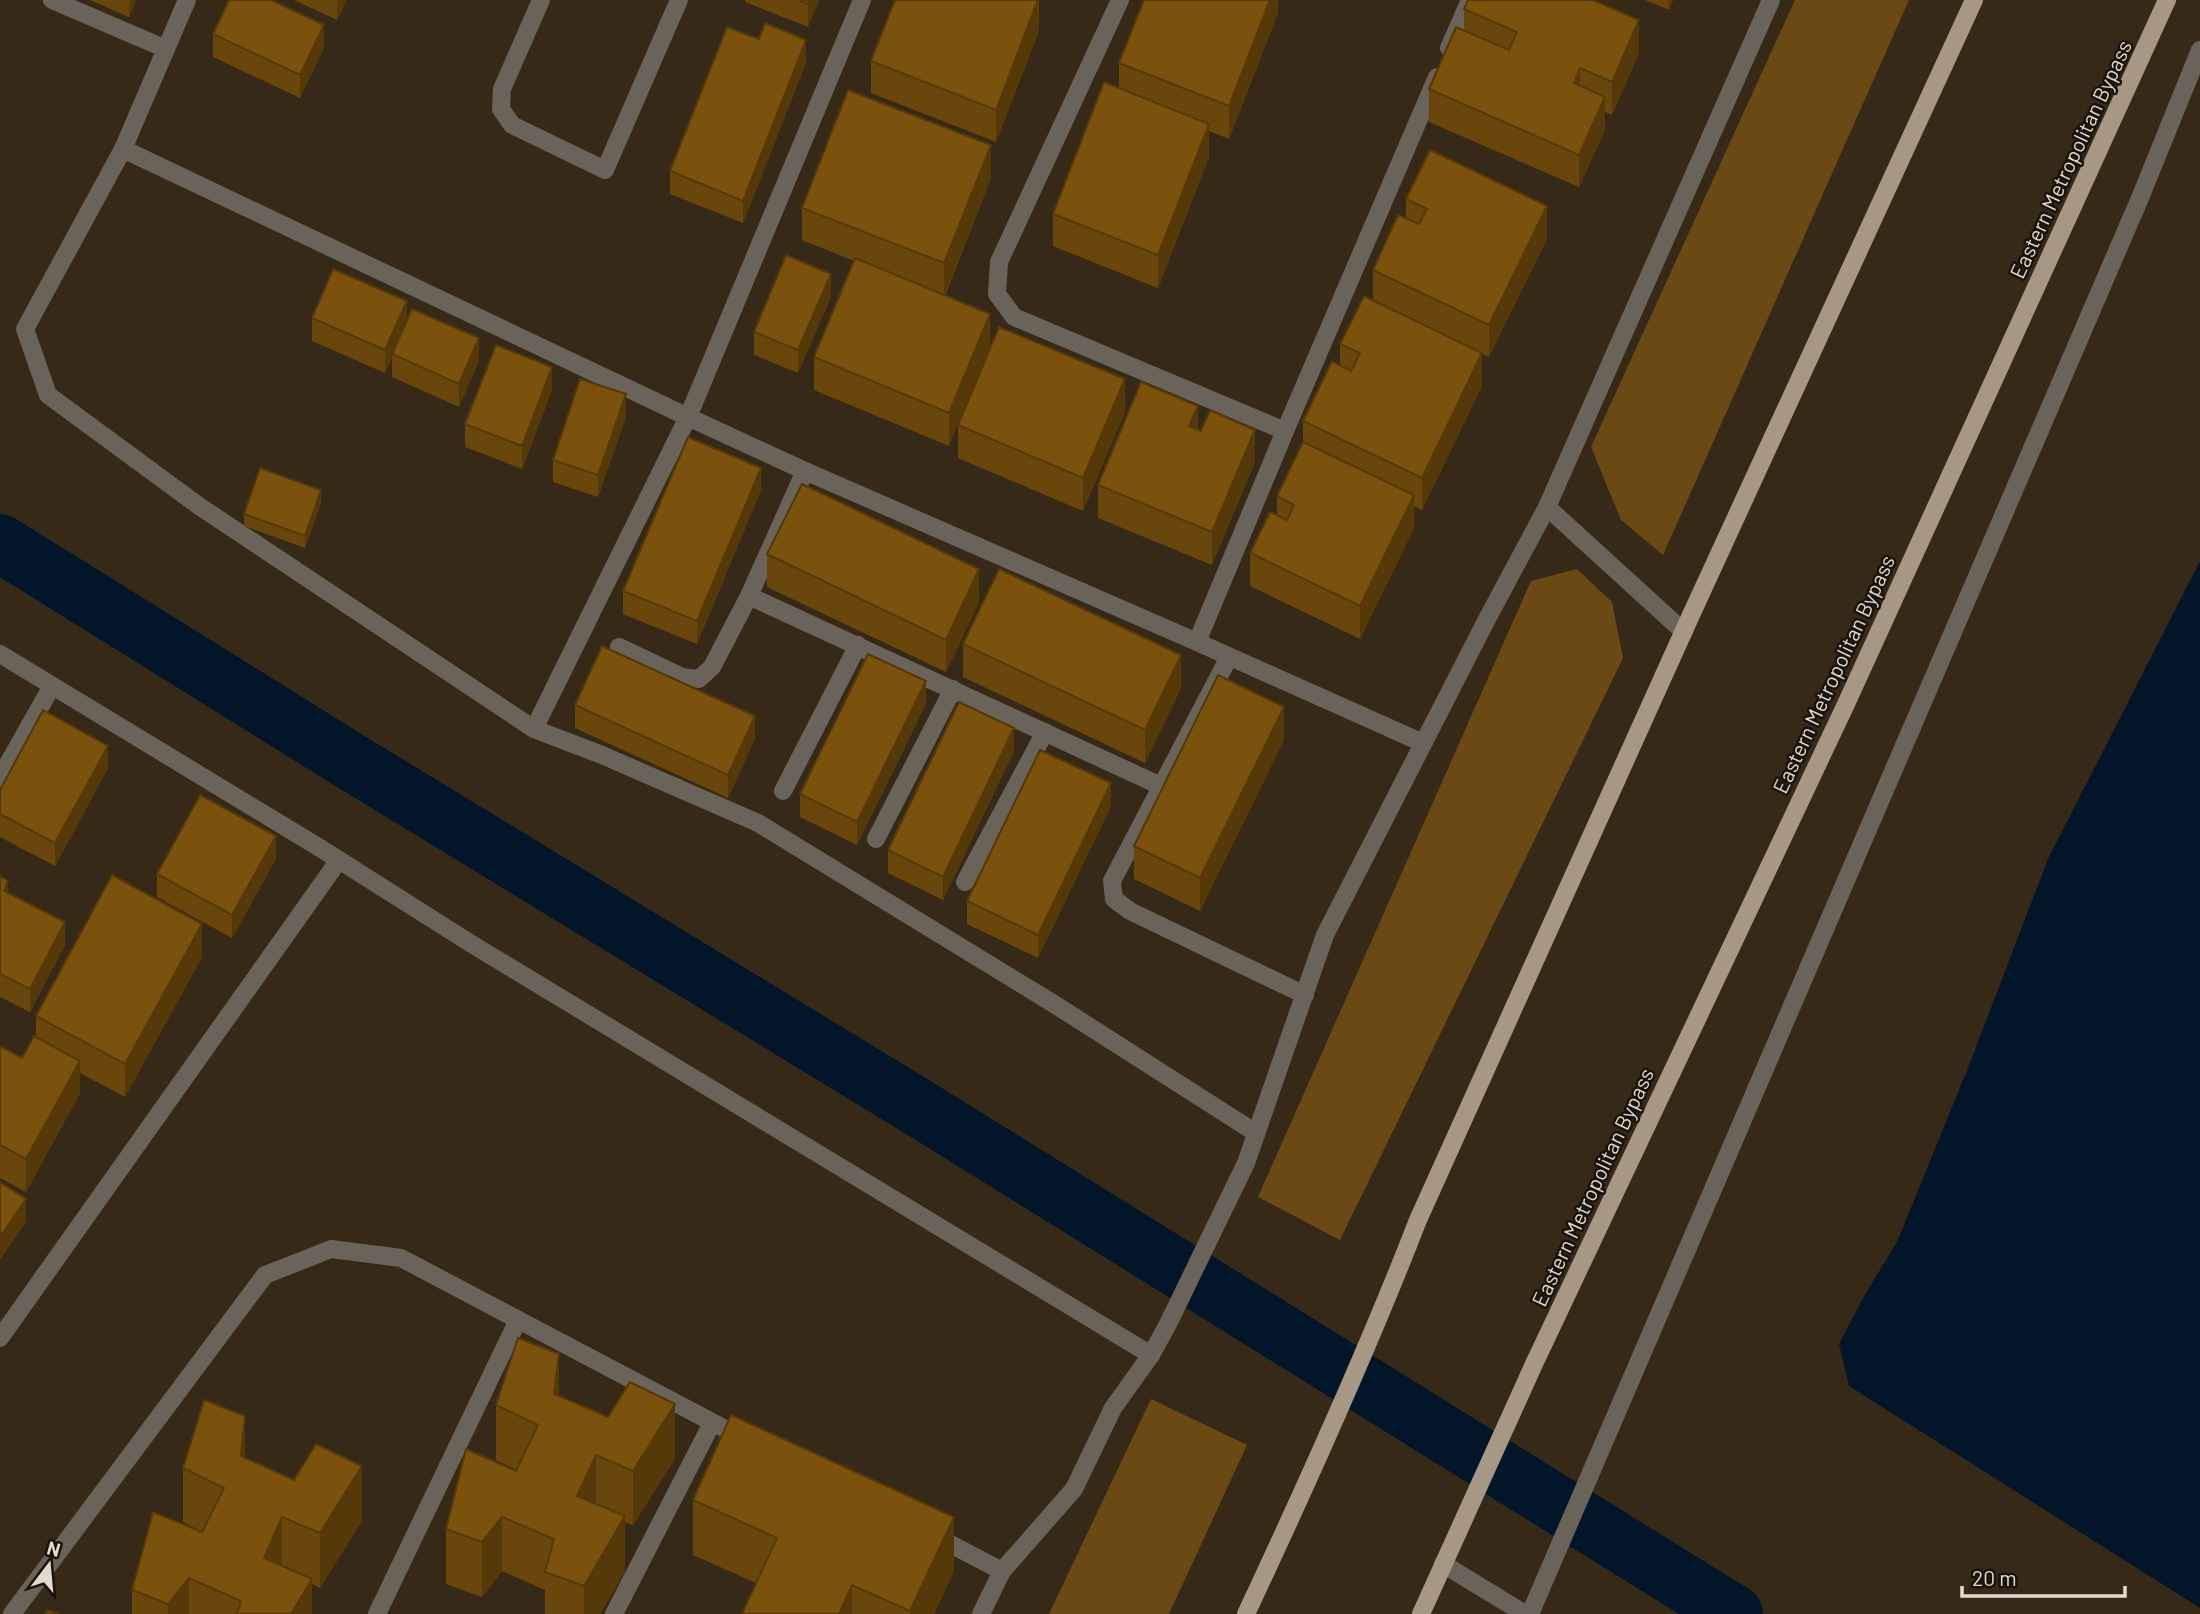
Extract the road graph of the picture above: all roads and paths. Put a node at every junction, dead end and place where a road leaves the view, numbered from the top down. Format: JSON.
{"nodes":[{"id":1,"x":52,"y":0,"type":"edge"},
{"id":2,"x":187,"y":0,"type":"edge"},
{"id":3,"x":541,"y":0,"type":"edge"},
{"id":4,"x":679,"y":0,"type":"edge"},
{"id":5,"x":862,"y":0,"type":"edge"},
{"id":6,"x":1119,"y":0,"type":"edge"},
{"id":7,"x":1470,"y":0,"type":"edge"},
{"id":8,"x":1771,"y":0,"type":"edge"},
{"id":9,"x":1974,"y":0,"type":"edge"},
{"id":10,"x":2167,"y":0,"type":"edge"},
{"id":11,"x":166,"y":49,"type":"junction"},
{"id":12,"x":2200,"y":50,"type":"edge"},
{"id":13,"x":123,"y":149,"type":"junction"},
{"id":14,"x":688,"y":417,"type":"junction"},
{"id":15,"x":1284,"y":431,"type":"junction"},
{"id":16,"x":805,"y":471,"type":"junction"},
{"id":17,"x":1547,"y":507,"type":"junction"},
{"id":18,"x":749,"y":596,"type":"junction"},
{"id":19,"x":1684,"y":632,"type":"junction"},
{"id":20,"x":1197,"y":642,"type":"junction"},
{"id":21,"x":858,"y":645,"type":"junction"},
{"id":22,"x":619,"y":647,"type":"dead end"},
{"id":23,"x":0,"y":654,"type":"edge"},
{"id":24,"x":1228,"y":657,"type":"junction"},
{"id":25,"x":52,"y":686,"type":"junction"},
{"id":26,"x":953,"y":689,"type":"junction"},
{"id":27,"x":534,"y":729,"type":"junction"},
{"id":28,"x":1045,"y":732,"type":"junction"},
{"id":29,"x":1423,"y":743,"type":"junction"},
{"id":30,"x":0,"y":778,"type":"edge"},
{"id":31,"x":1161,"y":786,"type":"junction"},
{"id":32,"x":783,"y":791,"type":"dead end"},
{"id":33,"x":876,"y":839,"type":"dead end"},
{"id":34,"x":338,"y":860,"type":"junction"},
{"id":35,"x":965,"y":882,"type":"dead end"},
{"id":36,"x":1305,"y":995,"type":"junction"},
{"id":37,"x":1256,"y":1133,"type":"junction"},
{"id":38,"x":518,"y":1320,"type":"junction"},
{"id":39,"x":0,"y":1338,"type":"edge"},
{"id":40,"x":1151,"y":1355,"type":"junction"},
{"id":41,"x":712,"y":1423,"type":"junction"},
{"id":42,"x":761,"y":1447,"type":"edge"},
{"id":43,"x":919,"y":1527,"type":"edge"},
{"id":44,"x":1443,"y":1564,"type":"junction"},
{"id":45,"x":1002,"y":1571,"type":"junction"},
{"id":46,"x":1529,"y":1613,"type":"edge"},
{"id":47,"x":12,"y":1614,"type":"edge"},
{"id":48,"x":377,"y":1614,"type":"edge"},
{"id":49,"x":614,"y":1614,"type":"edge"},
{"id":50,"x":981,"y":1614,"type":"edge"},
{"id":51,"x":1246,"y":1614,"type":"edge"},
{"id":52,"x":1421,"y":1614,"type":"edge"}],
"edges":[{"from":1,"to":11,"type":"street"},
{"from":2,"to":11,"type":"street"},
{"from":3,"to":4,"type":"street"},
{"from":5,"to":14,"type":"street"},
{"from":6,"to":15,"type":"street"},
{"from":7,"to":15,"type":"street"},
{"from":8,"to":17,"type":"street"},
{"from":9,"to":19,"type":"main road"},
{"from":10,"to":44,"type":"main road","name":"Eastern Metropolitan Bypass"},
{"from":11,"to":13,"type":"street"},
{"from":12,"to":46,"type":"street"},
{"from":13,"to":14,"type":"street"},
{"from":13,"to":27,"type":"street"},
{"from":14,"to":16,"type":"street"},
{"from":14,"to":27,"type":"street"},
{"from":15,"to":20,"type":"street"},
{"from":16,"to":18,"type":"street"},
{"from":16,"to":20,"type":"street"},
{"from":17,"to":19,"type":"street"},
{"from":17,"to":29,"type":"street"},
{"from":18,"to":21,"type":"street"},
{"from":18,"to":22,"type":"street"},
{"from":19,"to":51,"type":"main road"},
{"from":20,"to":24,"type":"street"},
{"from":21,"to":26,"type":"street"},
{"from":21,"to":32,"type":"street"},
{"from":23,"to":25,"type":"street"},
{"from":24,"to":29,"type":"street"},
{"from":24,"to":31,"type":"street"},
{"from":25,"to":30,"type":"street"},
{"from":25,"to":34,"type":"street"},
{"from":26,"to":28,"type":"street"},
{"from":26,"to":33,"type":"street"},
{"from":27,"to":37,"type":"street"},
{"from":28,"to":31,"type":"street"},
{"from":28,"to":35,"type":"street"},
{"from":29,"to":36,"type":"street"},
{"from":31,"to":36,"type":"street"},
{"from":34,"to":39,"type":"street"},
{"from":34,"to":40,"type":"street"},
{"from":36,"to":37,"type":"street"},
{"from":37,"to":40,"type":"street"},
{"from":38,"to":41,"type":"street"},
{"from":38,"to":47,"type":"street"},
{"from":38,"to":48,"type":"street"},
{"from":40,"to":45,"type":"street"},
{"from":41,"to":42,"type":"street"},
{"from":41,"to":49,"type":"street"},
{"from":43,"to":45,"type":"street"},
{"from":44,"to":46,"type":"street"},
{"from":44,"to":52,"type":"main road"},
{"from":45,"to":50,"type":"street"}]}
